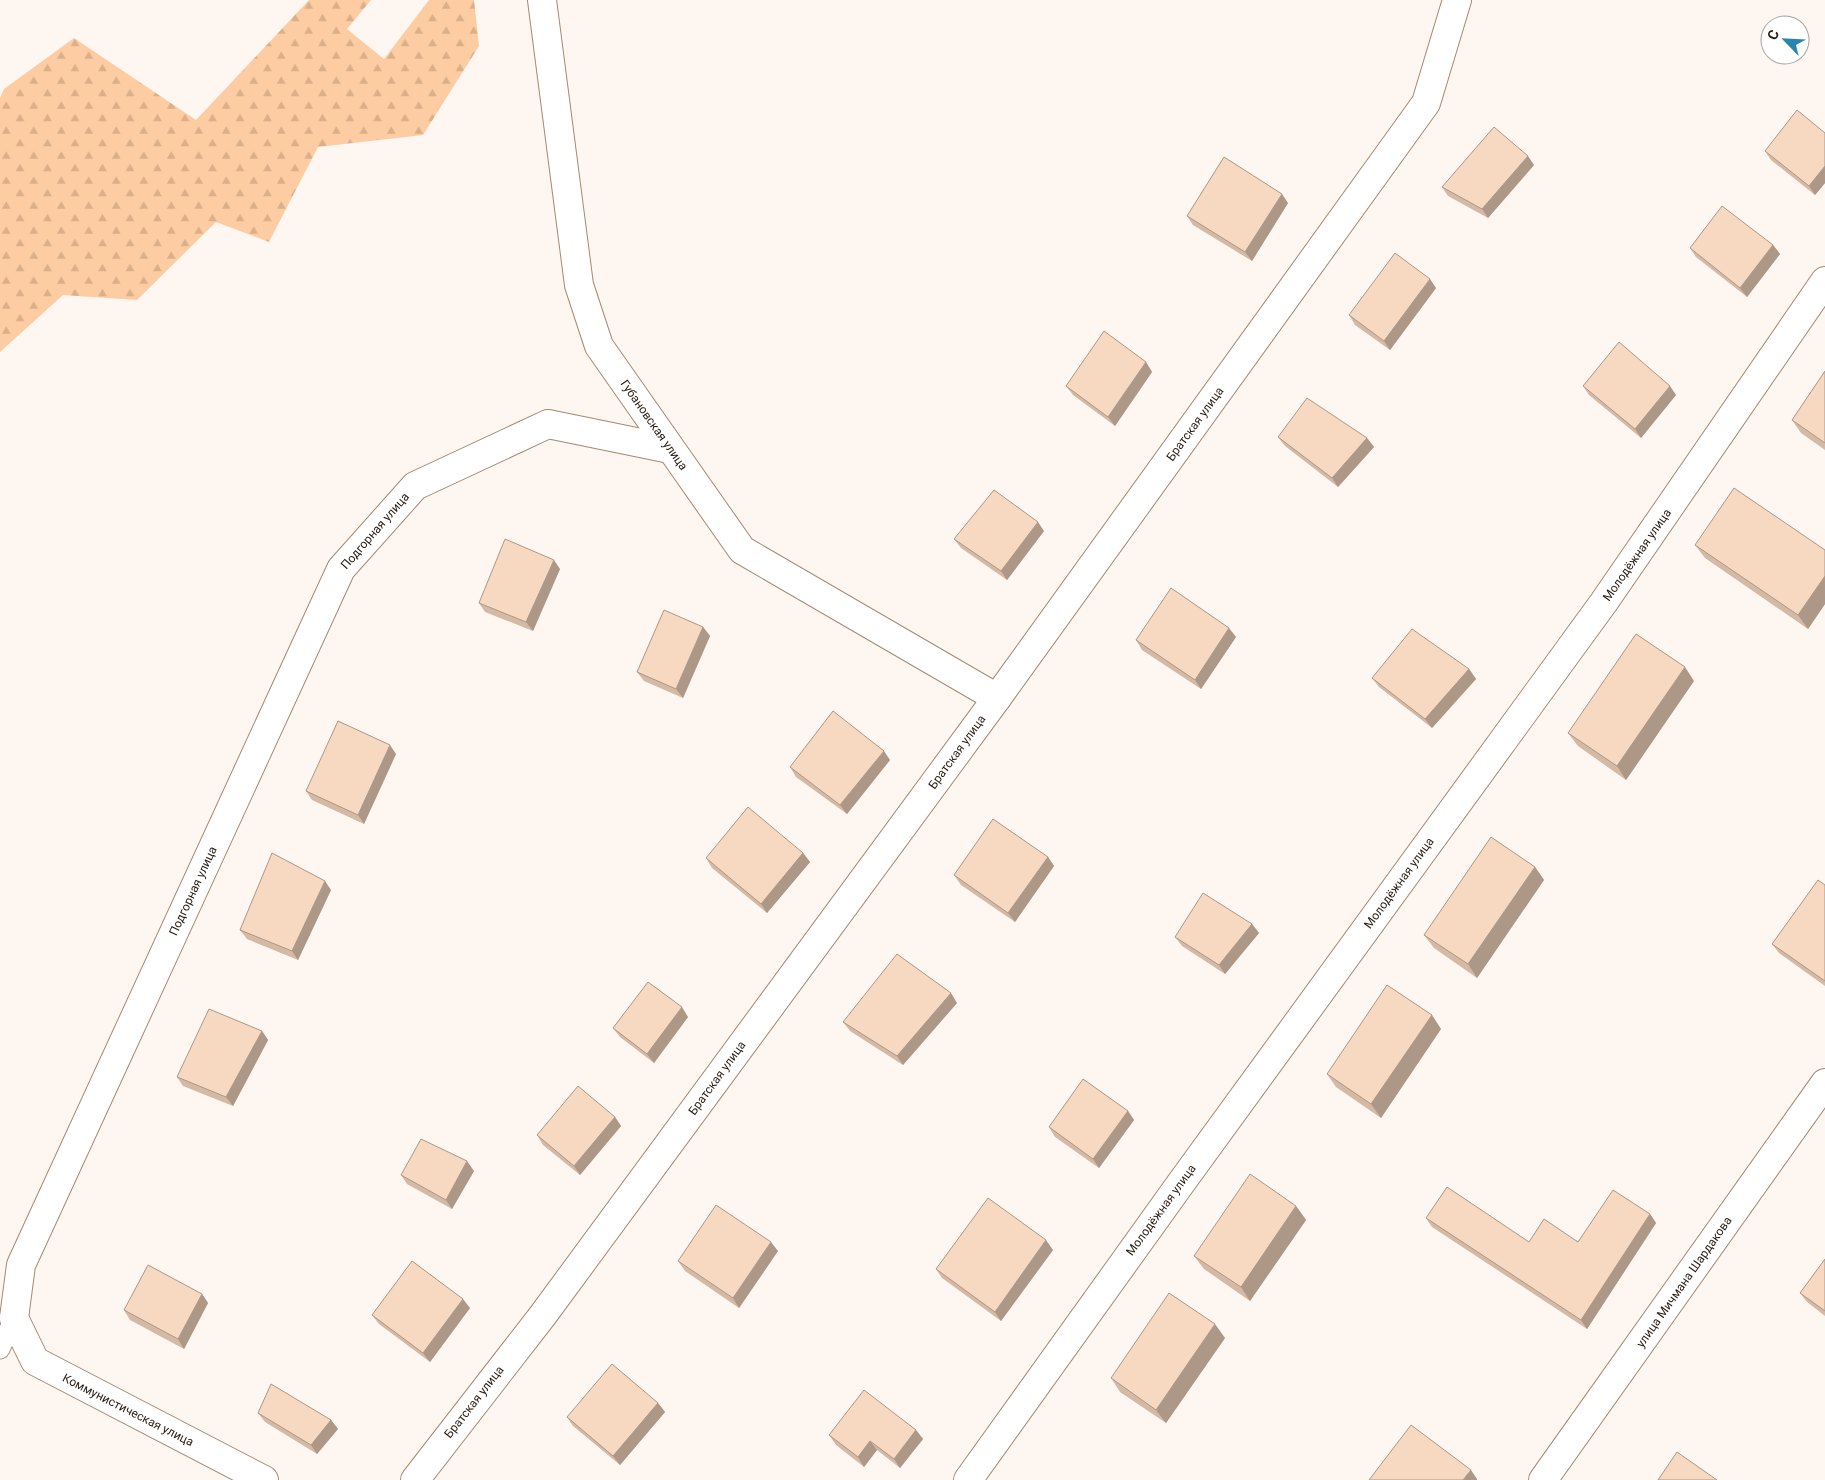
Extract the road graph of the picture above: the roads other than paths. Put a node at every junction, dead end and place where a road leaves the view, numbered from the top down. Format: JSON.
{"nodes":[{"id":1,"x":542,"y":0,"type":"edge"},
{"id":2,"x":1457,"y":0,"type":"edge"},
{"id":3,"x":1825,"y":281,"type":"edge"},
{"id":4,"x":670,"y":449,"type":"junction"},
{"id":5,"x":997,"y":698,"type":"junction"},
{"id":6,"x":1825,"y":1083,"type":"edge"},
{"id":7,"x":14,"y":1318,"type":"junction"},
{"id":8,"x":0,"y":1349,"type":"edge"},
{"id":9,"x":264,"y":1480,"type":"edge"},
{"id":10,"x":415,"y":1480,"type":"edge"},
{"id":11,"x":968,"y":1480,"type":"edge"},
{"id":12,"x":1542,"y":1480,"type":"edge"}],
"edges":[{"from":1,"to":4,"type":"street","name":"Губановская улица"},
{"from":2,"to":5,"type":"street","name":"Братская улица"},
{"from":3,"to":11,"type":"street","name":"Молодёжная улица"},
{"from":4,"to":5,"type":"street","name":"Губановская улица"},
{"from":4,"to":7,"type":"street","name":"Подгорная улица"},
{"from":5,"to":10,"type":"street","name":"Братская улица"},
{"from":6,"to":12,"type":"street","name":"улица Мичмана Шардакова"},
{"from":7,"to":8,"type":"lane"},
{"from":7,"to":9,"type":"street","name":"Коммунистическая улица"}]}
